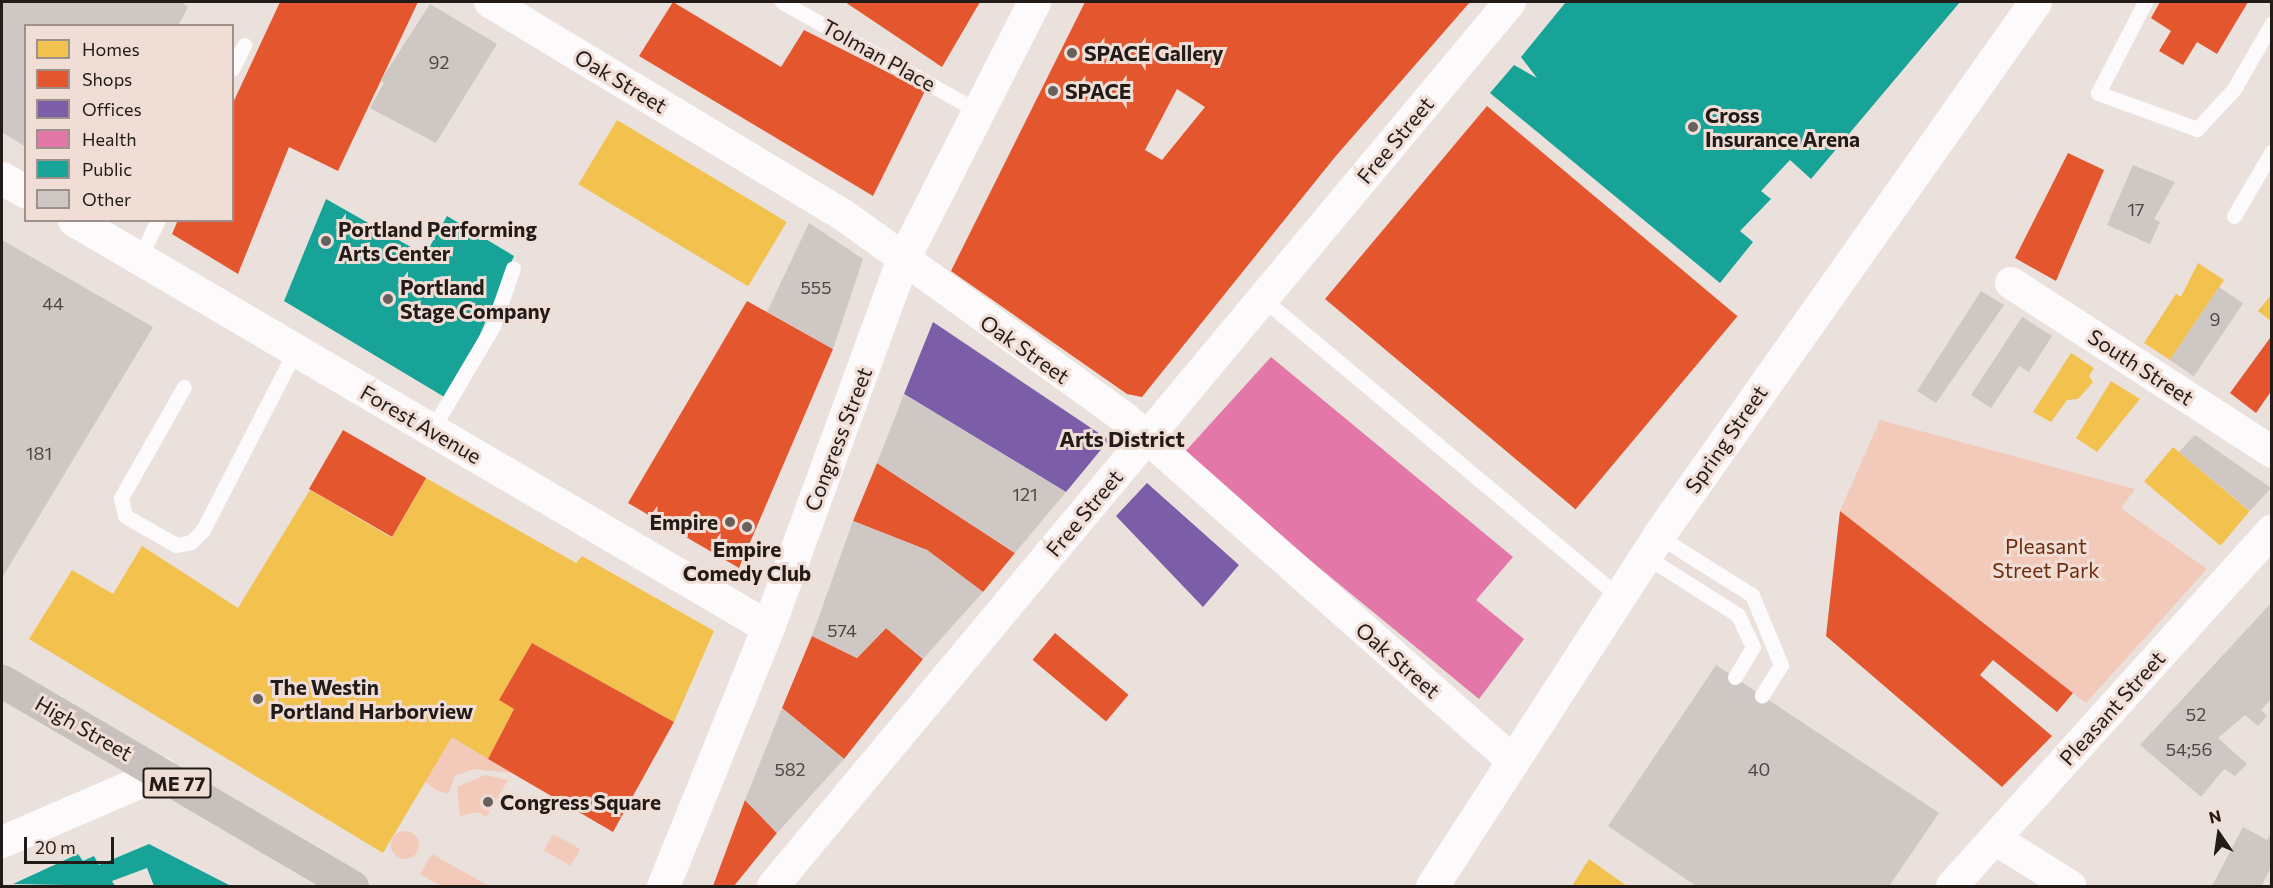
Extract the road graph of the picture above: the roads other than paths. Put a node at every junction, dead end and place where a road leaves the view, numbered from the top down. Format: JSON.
{"nodes":[{"id":1,"x":490,"y":2,"type":"edge"},
{"id":2,"x":782,"y":2,"type":"edge"},
{"id":3,"x":1034,"y":2,"type":"edge"},
{"id":4,"x":1510,"y":2,"type":"edge"},
{"id":5,"x":2035,"y":2,"type":"edge"},
{"id":6,"x":2145,"y":2,"type":"edge"},
{"id":7,"x":2271,"y":23,"type":"edge"},
{"id":8,"x":244,"y":45,"type":"dead end"},
{"id":9,"x":234,"y":65,"type":"edge"},
{"id":10,"x":976,"y":110,"type":"junction"},
{"id":11,"x":2271,"y":151,"type":"edge"},
{"id":12,"x":2,"y":178,"type":"edge"},
{"id":13,"x":24,"y":191,"type":"edge"},
{"id":14,"x":2234,"y":216,"type":"dead end"},
{"id":15,"x":77,"y":222,"type":"edge"},
{"id":16,"x":157,"y":222,"type":"edge"},
{"id":17,"x":139,"y":259,"type":"junction"},
{"id":18,"x":902,"y":261,"type":"junction"},
{"id":19,"x":513,"y":268,"type":"dead end"},
{"id":20,"x":2011,"y":283,"type":"dead end"},
{"id":21,"x":1262,"y":298,"type":"junction"},
{"id":22,"x":295,"y":351,"type":"junction"},
{"id":23,"x":184,"y":387,"type":"dead end"},
{"id":24,"x":431,"y":431,"type":"junction"},
{"id":25,"x":1147,"y":439,"type":"junction"},
{"id":26,"x":2271,"y":452,"type":"edge"},
{"id":27,"x":2271,"y":530,"type":"edge"},
{"id":28,"x":1651,"y":546,"type":"junction"},
{"id":29,"x":1619,"y":597,"type":"junction"},
{"id":30,"x":768,"y":627,"type":"junction"},
{"id":31,"x":1735,"y":677,"type":"dead end"},
{"id":32,"x":2,"y":681,"type":"edge"},
{"id":33,"x":1762,"y":695,"type":"dead end"},
{"id":34,"x":1513,"y":761,"type":"junction"},
{"id":35,"x":162,"y":773,"type":"junction"},
{"id":36,"x":1995,"y":839,"type":"junction"},
{"id":37,"x":2,"y":842,"type":"edge"},
{"id":38,"x":352,"y":886,"type":"edge"},
{"id":39,"x":663,"y":886,"type":"edge"},
{"id":40,"x":773,"y":886,"type":"edge"},
{"id":41,"x":1432,"y":886,"type":"edge"},
{"id":42,"x":1952,"y":886,"type":"edge"},
{"id":43,"x":2070,"y":886,"type":"edge"}],
"edges":[{"from":1,"to":18,"type":"street","name":"Oak Street"},
{"from":2,"to":10,"type":"lane","name":"Tolman Place"},
{"from":3,"to":10,"type":"street","name":"Congress Street"},
{"from":4,"to":21,"type":"street","name":"Free Street"},
{"from":5,"to":28,"type":"street","name":"Spring Street"},
{"from":6,"to":7,"type":"lane"},
{"from":8,"to":9,"type":"lane"},
{"from":10,"to":18,"type":"street","name":"Congress Street"},
{"from":11,"to":14,"type":"lane"},
{"from":12,"to":13,"type":"street"},
{"from":15,"to":17,"type":"street","name":"Forest Avenue"},
{"from":16,"to":17,"type":"lane"},
{"from":17,"to":22,"type":"street","name":"Forest Avenue"},
{"from":18,"to":25,"type":"street","name":"Oak Street"},
{"from":18,"to":30,"type":"street","name":"Congress Street"},
{"from":19,"to":24,"type":"lane"},
{"from":20,"to":26,"type":"street","name":"South Street"},
{"from":21,"to":25,"type":"street","name":"Free Street"},
{"from":21,"to":29,"type":"lane"},
{"from":22,"to":23,"type":"lane"},
{"from":22,"to":24,"type":"street","name":"Forest Avenue"},
{"from":24,"to":30,"type":"street","name":"Forest Avenue"},
{"from":25,"to":34,"type":"street","name":"Oak Street"},
{"from":25,"to":40,"type":"street","name":"Free Street"},
{"from":27,"to":36,"type":"street","name":"Pleasant Street"},
{"from":28,"to":29,"type":"street","name":"Spring Street"},
{"from":28,"to":31,"type":"lane"},
{"from":28,"to":33,"type":"lane"},
{"from":29,"to":34,"type":"street","name":"Spring Street"},
{"from":30,"to":39,"type":"street","name":"Congress Street"},
{"from":32,"to":35,"type":"main road","name":"High Street","number":"ME 77"},
{"from":34,"to":41,"type":"street","name":"Spring Street"},
{"from":35,"to":37,"type":"street"},
{"from":35,"to":38,"type":"main road","name":"High Street","number":"ME 77"},
{"from":36,"to":42,"type":"street","name":"Pleasant Street"},
{"from":36,"to":43,"type":"street"}]}
